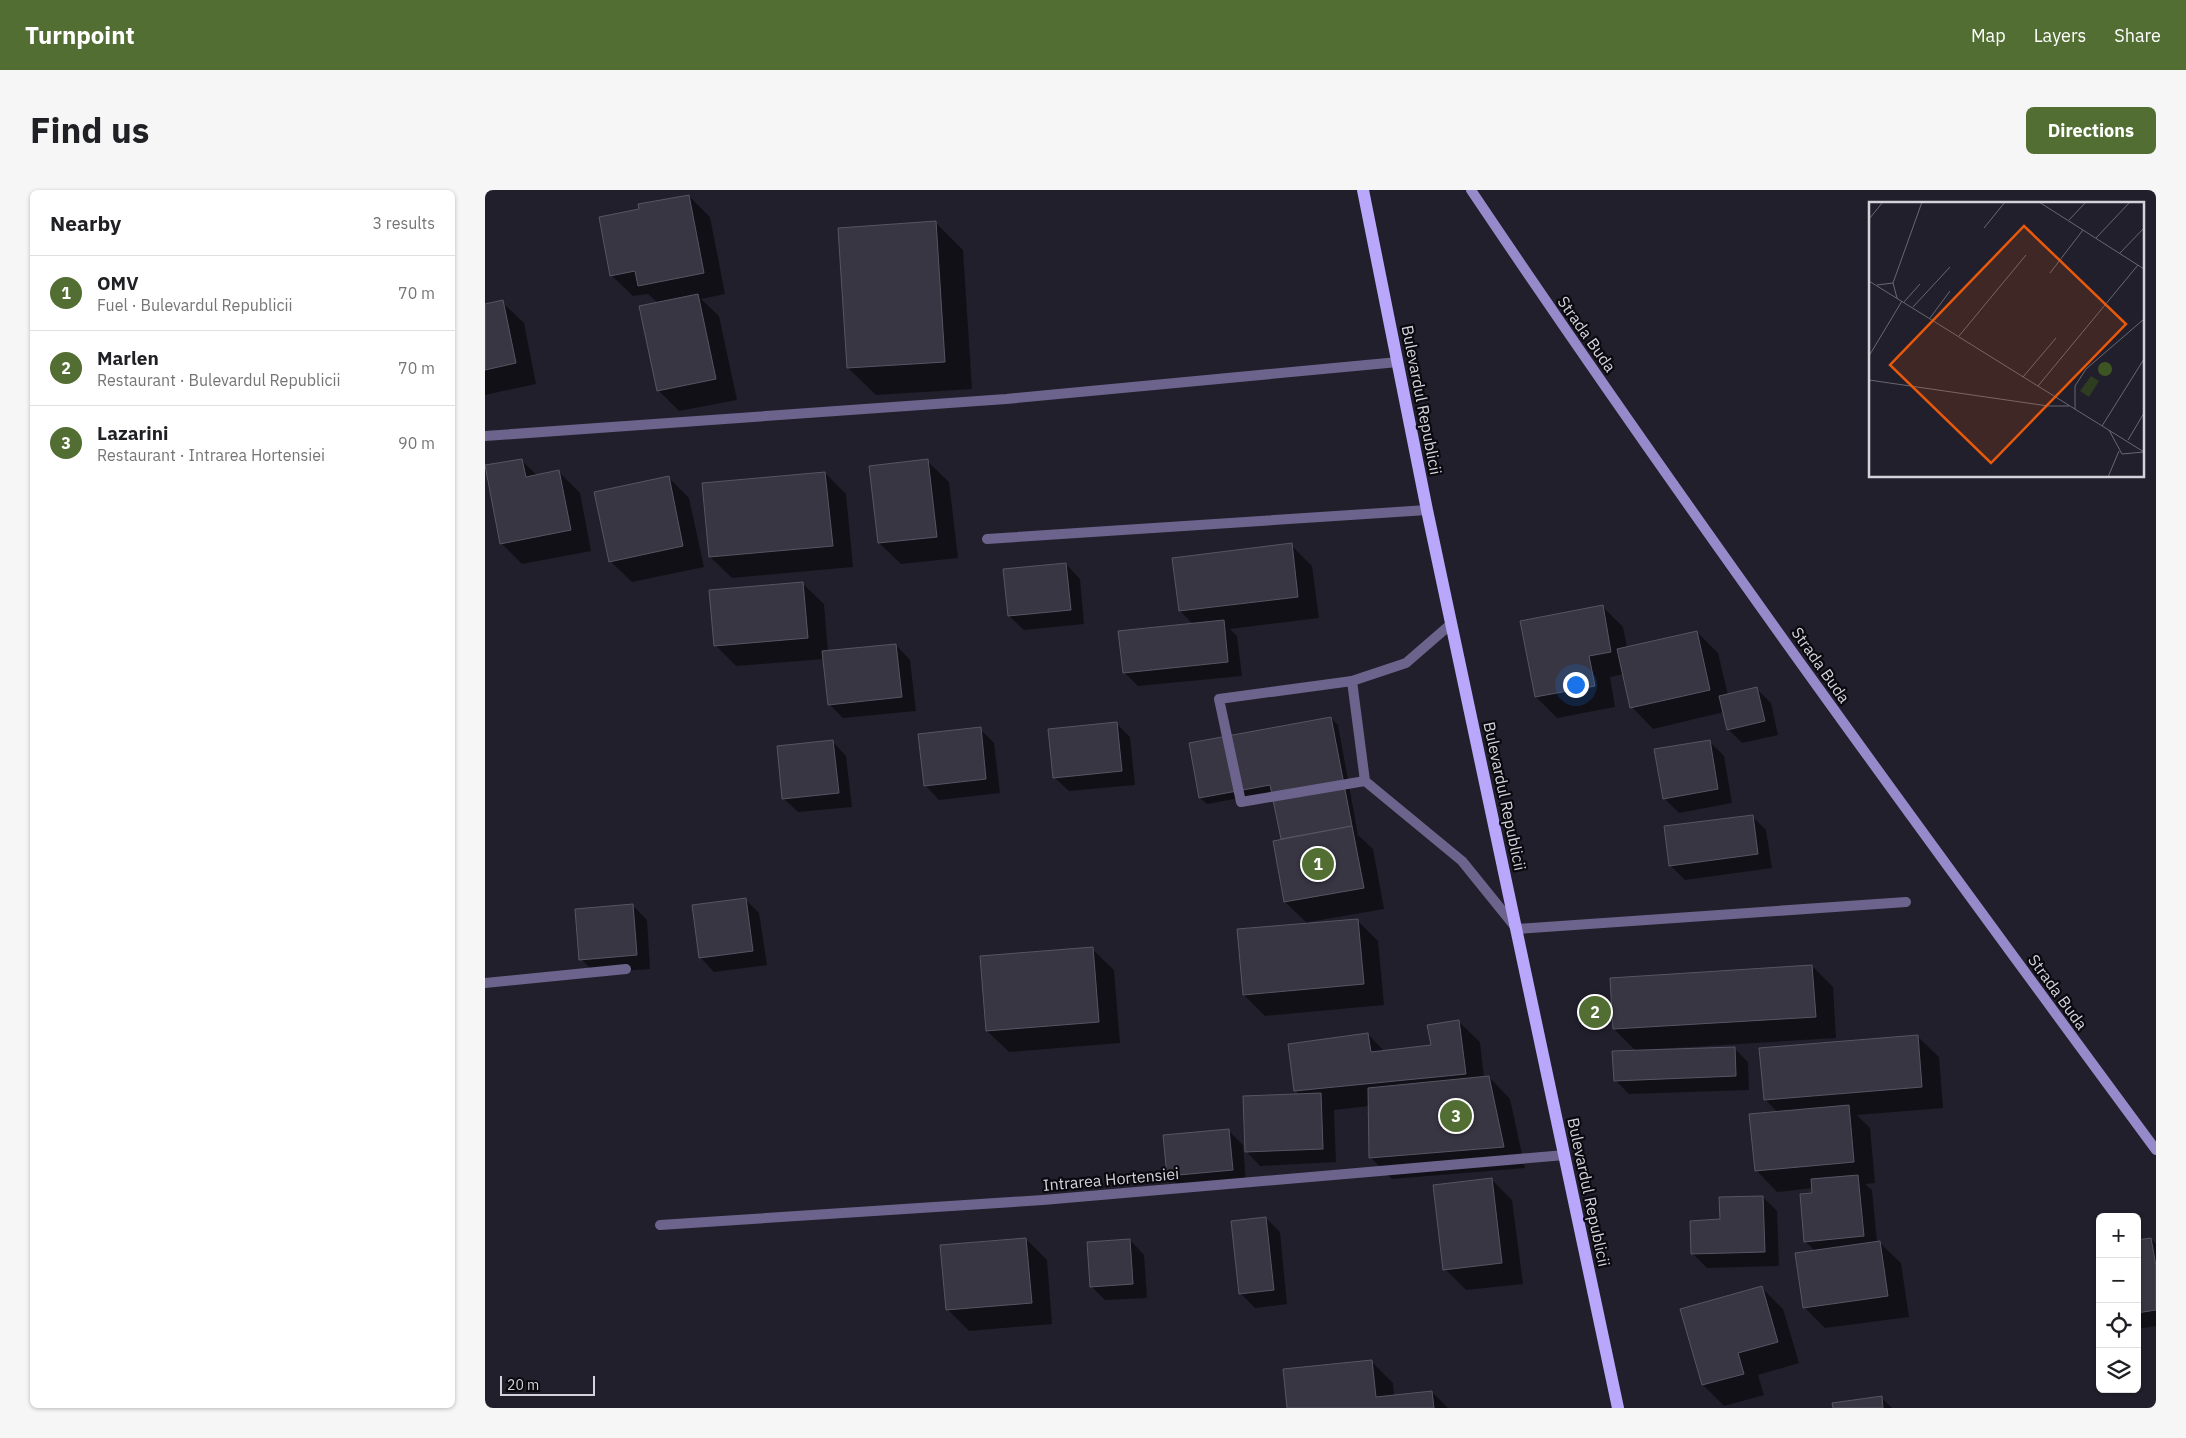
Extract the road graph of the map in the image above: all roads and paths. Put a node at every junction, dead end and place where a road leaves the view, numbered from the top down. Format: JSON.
{"nodes":[{"id":1,"x":1363,"y":190,"type":"edge"},
{"id":2,"x":1471,"y":190,"type":"edge"},
{"id":3,"x":1398,"y":362,"type":"junction"},
{"id":4,"x":485,"y":436,"type":"edge"},
{"id":5,"x":1427,"y":510,"type":"junction"},
{"id":6,"x":987,"y":539,"type":"dead end"},
{"id":7,"x":1451,"y":624,"type":"junction"},
{"id":8,"x":1352,"y":681,"type":"junction"},
{"id":9,"x":1365,"y":781,"type":"junction"},
{"id":10,"x":1906,"y":902,"type":"dead end"},
{"id":11,"x":1517,"y":929,"type":"junction"},
{"id":12,"x":626,"y":969,"type":"dead end"},
{"id":13,"x":485,"y":983,"type":"edge"},
{"id":14,"x":2156,"y":1150,"type":"edge"},
{"id":15,"x":1565,"y":1155,"type":"junction"},
{"id":16,"x":659,"y":1225,"type":"dead end"},
{"id":17,"x":1618,"y":1408,"type":"edge"}],
"edges":[{"from":1,"to":3,"type":"main road","name":"Bulevardul Republicii"},
{"from":2,"to":14,"type":"main road","name":"Strada Buda"},
{"from":3,"to":4,"type":"street"},
{"from":3,"to":5,"type":"main road","name":"Bulevardul Republicii"},
{"from":5,"to":6,"type":"street"},
{"from":5,"to":7,"type":"main road","name":"Bulevardul Republicii"},
{"from":7,"to":8,"type":"street"},
{"from":7,"to":11,"type":"main road","name":"Bulevardul Republicii"},
{"from":8,"to":9,"type":"street"},
{"from":8,"to":9,"type":"street"},
{"from":9,"to":11,"type":"street"},
{"from":10,"to":11,"type":"street"},
{"from":11,"to":15,"type":"main road","name":"Bulevardul Republicii"},
{"from":12,"to":13,"type":"street"},
{"from":15,"to":16,"type":"street","name":"Intrarea Hortensiei"},
{"from":15,"to":17,"type":"main road","name":"Bulevardul Republicii"}]}
